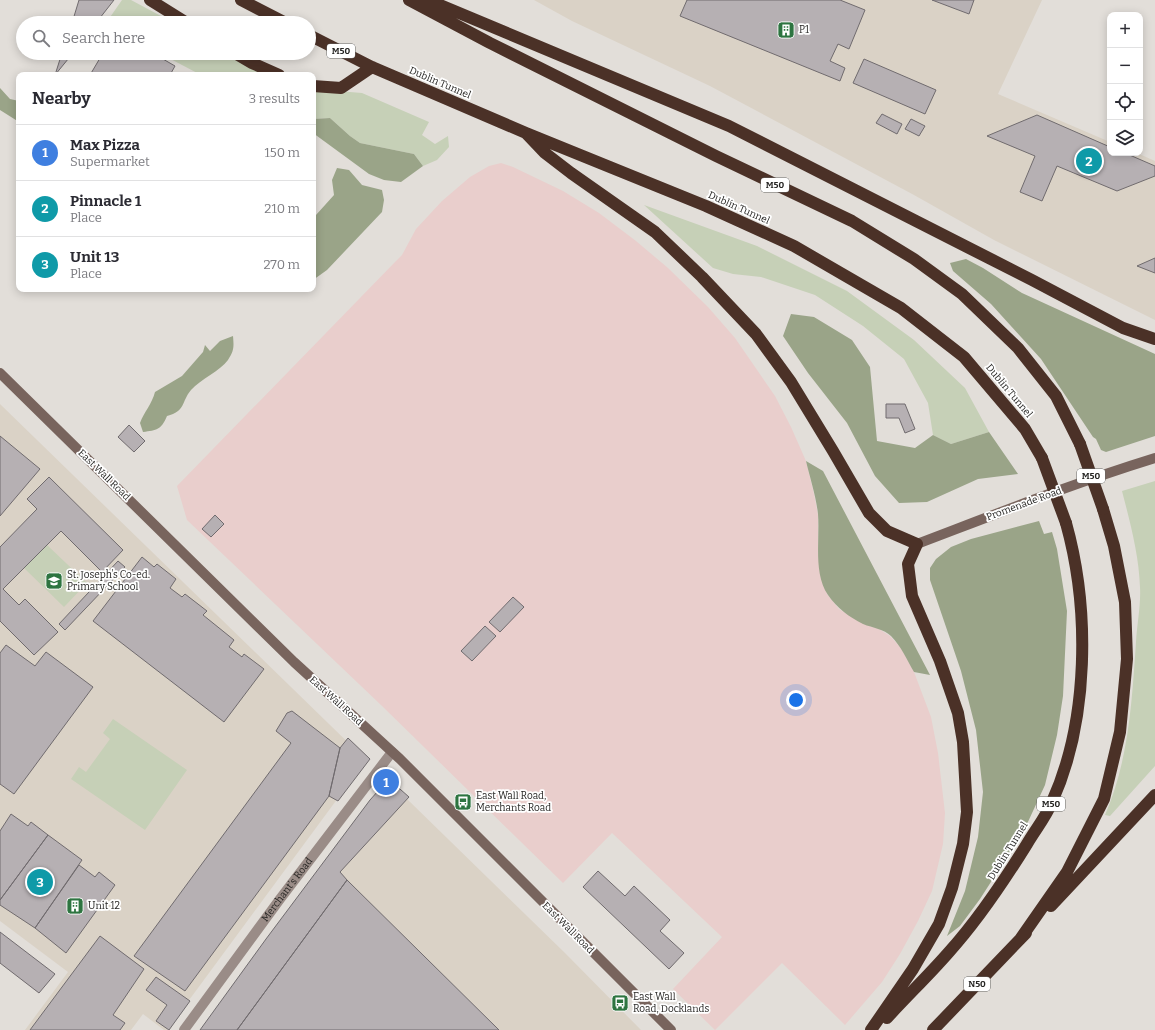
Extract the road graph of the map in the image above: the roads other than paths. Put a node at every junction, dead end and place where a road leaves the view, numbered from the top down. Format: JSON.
{"nodes":[{"id":1,"x":150,"y":0,"type":"edge"},
{"id":2,"x":241,"y":0,"type":"edge"},
{"id":3,"x":410,"y":0,"type":"edge"},
{"id":4,"x":428,"y":0,"type":"edge"},
{"id":5,"x":176,"y":16,"type":"edge"},
{"id":6,"x":272,"y":16,"type":"edge"},
{"id":7,"x":316,"y":39,"type":"edge"},
{"id":8,"x":247,"y":60,"type":"edge"},
{"id":9,"x":372,"y":67,"type":"junction"},
{"id":10,"x":272,"y":72,"type":"edge"},
{"id":11,"x":316,"y":86,"type":"edge"},
{"id":12,"x":526,"y":133,"type":"junction"},
{"id":13,"x":1155,"y":339,"type":"edge"},
{"id":14,"x":0,"y":373,"type":"edge"},
{"id":15,"x":1155,"y":458,"type":"edge"},
{"id":16,"x":917,"y":544,"type":"junction"},
{"id":17,"x":392,"y":752,"type":"junction"},
{"id":18,"x":1155,"y":795,"type":"edge"},
{"id":19,"x":1021,"y":938,"type":"junction"},
{"id":20,"x":184,"y":1030,"type":"edge"},
{"id":21,"x":671,"y":1030,"type":"edge"},
{"id":22,"x":871,"y":1030,"type":"edge"},
{"id":23,"x":875,"y":1030,"type":"edge"},
{"id":24,"x":933,"y":1030,"type":"edge"}],
"edges":[{"from":1,"to":5,"type":"highway"},
{"from":2,"to":6,"type":"highway"},
{"from":3,"to":19,"type":"highway","number":"M50","bridge":true},
{"from":4,"to":13,"type":"highway"},
{"from":7,"to":9,"type":"highway","name":"Dublin Tunnel","number":"M50"},
{"from":8,"to":10,"type":"highway"},
{"from":9,"to":11,"type":"highway"},
{"from":9,"to":12,"type":"highway","name":"Dublin Tunnel","number":"M50"},
{"from":12,"to":16,"type":"highway","number":"M50"},
{"from":12,"to":23,"type":"highway","name":"Dublin Tunnel","number":"M50","bridge":true},
{"from":14,"to":17,"type":"main road","name":"East Wall Road"},
{"from":15,"to":16,"type":"main road","name":"Promenade Road"},
{"from":16,"to":22,"type":"highway"},
{"from":17,"to":20,"type":"street","name":"Merchant's Road"},
{"from":17,"to":21,"type":"main road","name":"East Wall Road"},
{"from":18,"to":19,"type":"highway"},
{"from":19,"to":24,"type":"highway","number":"N50"}]}
